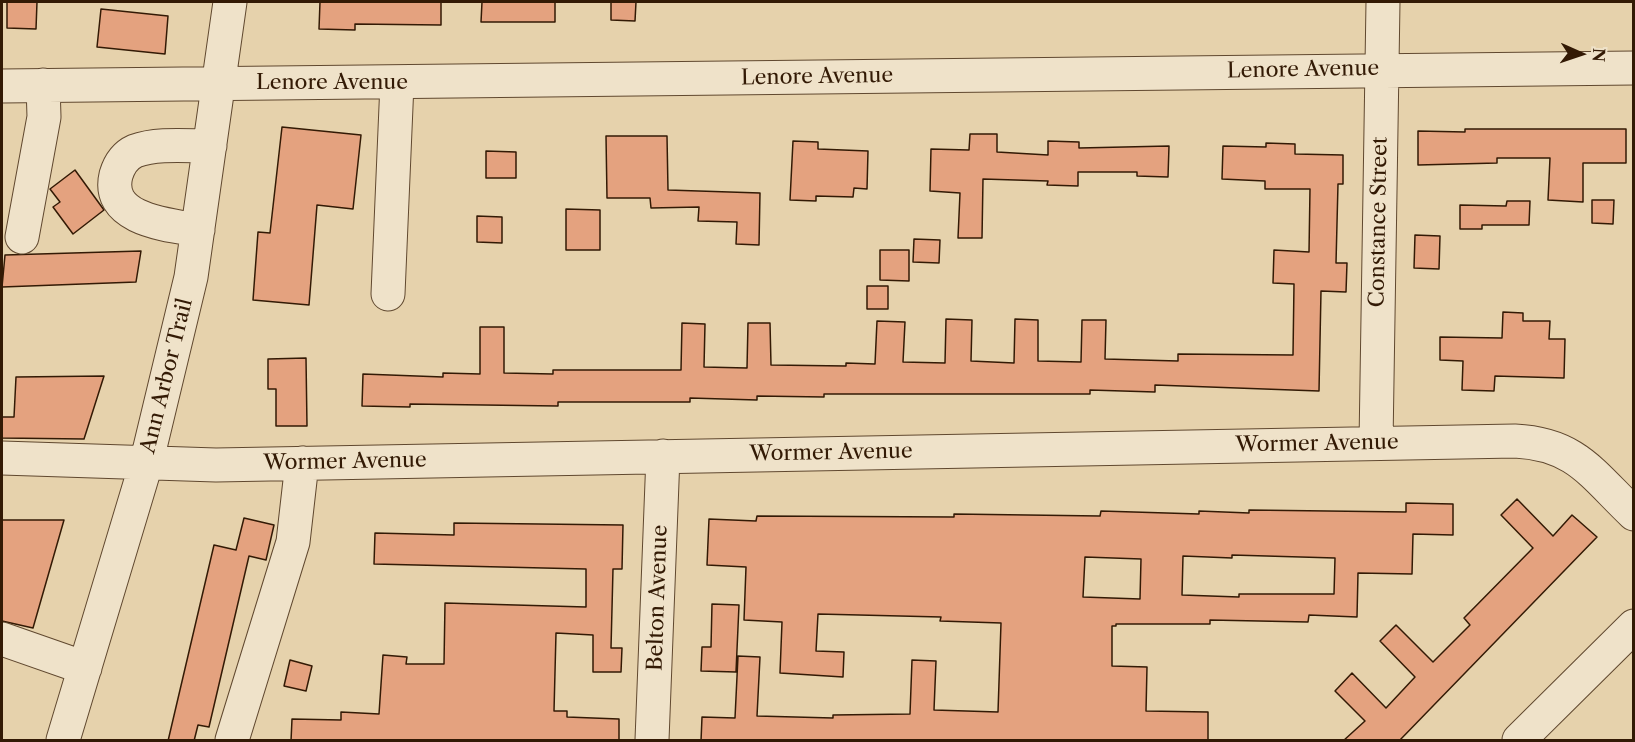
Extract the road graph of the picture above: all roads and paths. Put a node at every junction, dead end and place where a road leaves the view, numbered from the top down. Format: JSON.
{"nodes":[{"id":1,"x":230,"y":2,"type":"edge"},
{"id":2,"x":1383,"y":2,"type":"edge"},
{"id":3,"x":1634,"y":68,"type":"edge"},
{"id":4,"x":1382,"y":69,"type":"junction"},
{"id":5,"x":218,"y":82,"type":"junction"},
{"id":6,"x":397,"y":83,"type":"junction"},
{"id":7,"x":2,"y":86,"type":"edge"},
{"id":8,"x":44,"y":86,"type":"junction"},
{"id":9,"x":210,"y":146,"type":"junction"},
{"id":10,"x":198,"y":230,"type":"junction"},
{"id":11,"x":22,"y":237,"type":"dead end"},
{"id":12,"x":388,"y":294,"type":"dead end"},
{"id":13,"x":1376,"y":443,"type":"junction"},
{"id":14,"x":663,"y":456,"type":"junction"},
{"id":15,"x":2,"y":458,"type":"edge"},
{"id":16,"x":302,"y":463,"type":"junction"},
{"id":17,"x":146,"y":464,"type":"junction"},
{"id":18,"x":1634,"y":514,"type":"edge"},
{"id":19,"x":1634,"y":626,"type":"edge"},
{"id":20,"x":2,"y":639,"type":"edge"},
{"id":21,"x":85,"y":668,"type":"junction"},
{"id":22,"x":63,"y":741,"type":"edge"},
{"id":23,"x":232,"y":741,"type":"edge"},
{"id":24,"x":652,"y":741,"type":"edge"},
{"id":25,"x":1519,"y":741,"type":"edge"}],
"edges":[{"from":1,"to":5,"type":"street","name":"Ann Arbor Trail"},
{"from":2,"to":4,"type":"street","name":"Constance Street"},
{"from":3,"to":4,"type":"street","name":"Lenore Avenue"},
{"from":4,"to":6,"type":"street","name":"Lenore Avenue"},
{"from":4,"to":13,"type":"street","name":"Constance Street"},
{"from":5,"to":6,"type":"street","name":"Lenore Avenue"},
{"from":5,"to":8,"type":"street","name":"Lenore Avenue"},
{"from":5,"to":9,"type":"street","name":"Ann Arbor Trail"},
{"from":6,"to":12,"type":"street"},
{"from":7,"to":8,"type":"street","name":"Lenore Avenue"},
{"from":8,"to":11,"type":"street"},
{"from":9,"to":10,"type":"street","name":"Ann Arbor Trail"},
{"from":9,"to":10,"type":"street"},
{"from":10,"to":17,"type":"street","name":"Ann Arbor Trail"},
{"from":13,"to":14,"type":"street","name":"Wormer Avenue"},
{"from":13,"to":18,"type":"street","name":"Wormer Avenue"},
{"from":14,"to":16,"type":"street","name":"Wormer Avenue"},
{"from":14,"to":24,"type":"street","name":"Belton Avenue"},
{"from":15,"to":17,"type":"street","name":"Wormer Avenue"},
{"from":16,"to":17,"type":"street","name":"Wormer Avenue"},
{"from":16,"to":23,"type":"street"},
{"from":17,"to":21,"type":"street","name":"Ann Arbor Trail"},
{"from":19,"to":25,"type":"street"},
{"from":20,"to":21,"type":"street"},
{"from":21,"to":22,"type":"street","name":"Ann Arbor Trail"}]}
